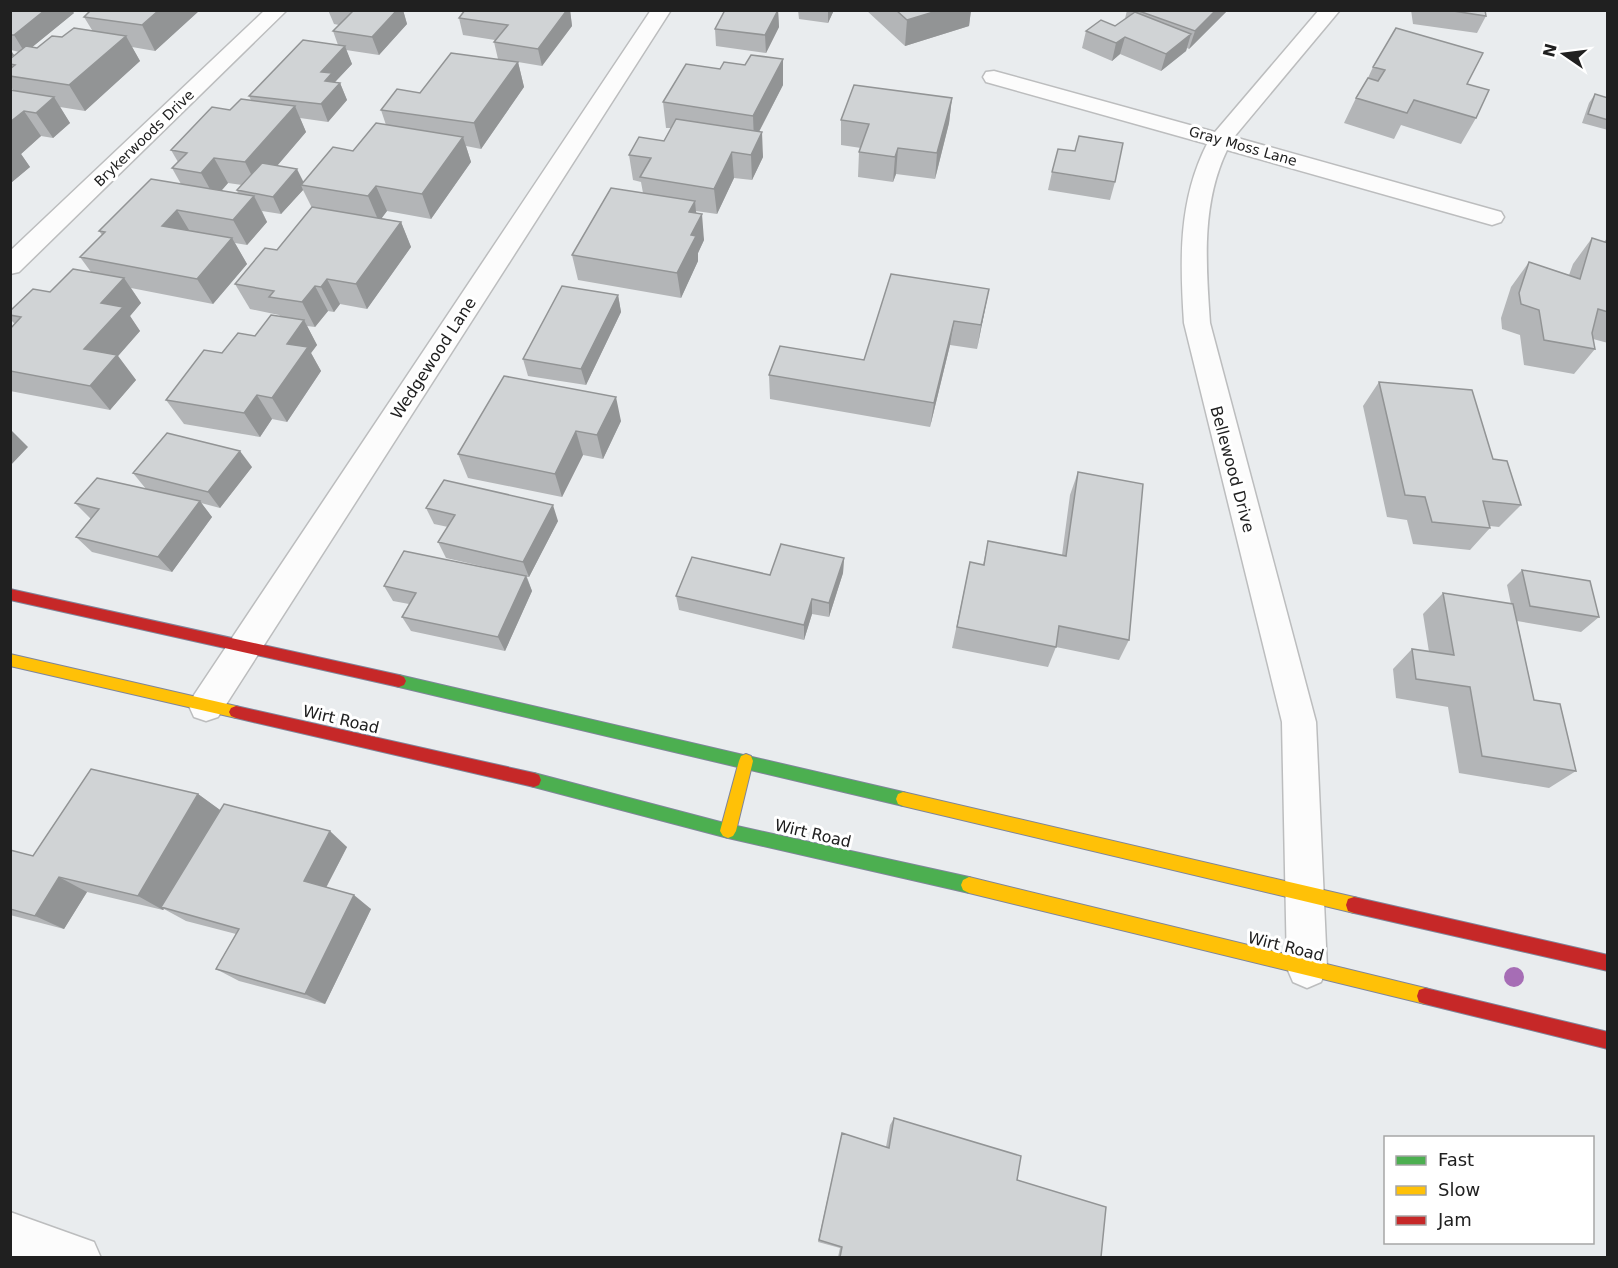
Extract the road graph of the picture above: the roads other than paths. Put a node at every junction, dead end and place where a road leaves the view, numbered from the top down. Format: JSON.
{"nodes":[{"id":1,"x":277,"y":10,"type":"edge"},
{"id":2,"x":661,"y":10,"type":"edge"},
{"id":3,"x":1330,"y":10,"type":"edge"},
{"id":4,"x":994,"y":77,"type":"dead end"},
{"id":5,"x":1221,"y":139,"type":"junction"},
{"id":6,"x":1492,"y":217,"type":"dead end"},
{"id":7,"x":10,"y":266,"type":"edge"},
{"id":8,"x":10,"y":594,"type":"edge"},
{"id":9,"x":246,"y":645,"type":"junction"},
{"id":10,"x":10,"y":660,"type":"edge"},
{"id":11,"x":206,"y":706,"type":"junction"},
{"id":12,"x":746,"y":762,"type":"junction"},
{"id":13,"x":728,"y":831,"type":"junction"},
{"id":14,"x":1304,"y":895,"type":"junction"},
{"id":15,"x":1608,"y":963,"type":"edge"},
{"id":16,"x":1307,"y":968,"type":"junction"},
{"id":17,"x":1608,"y":1041,"type":"edge"},
{"id":18,"x":10,"y":1235,"type":"edge"},
{"id":19,"x":78,"y":1257,"type":"edge"}],
"edges":[{"from":1,"to":7,"type":"street","name":"Brykerwoods Drive"},
{"from":2,"to":9,"type":"street","name":"Wedgewood Lane"},
{"from":3,"to":5,"type":"street","name":"Bellewood Drive"},
{"from":4,"to":5,"type":"street","name":"Gray Moss Lane"},
{"from":5,"to":6,"type":"street","name":"Gray Moss Lane"},
{"from":5,"to":14,"type":"street","name":"Bellewood Drive"},
{"from":8,"to":9,"type":"main road"},
{"from":9,"to":11,"type":"street","name":"Wedgewood Lane"},
{"from":9,"to":12,"type":"main road"},
{"from":10,"to":11,"type":"main road","name":"Wirt Road"},
{"from":11,"to":13,"type":"main road","name":"Wirt Road"},
{"from":12,"to":13,"type":"main road"},
{"from":12,"to":14,"type":"main road"},
{"from":13,"to":16,"type":"main road","name":"Wirt Road"},
{"from":14,"to":15,"type":"main road"},
{"from":14,"to":16,"type":"street","name":"Bellewood Drive"},
{"from":16,"to":17,"type":"main road","name":"Wirt Road"},
{"from":18,"to":19,"type":"street"}]}
